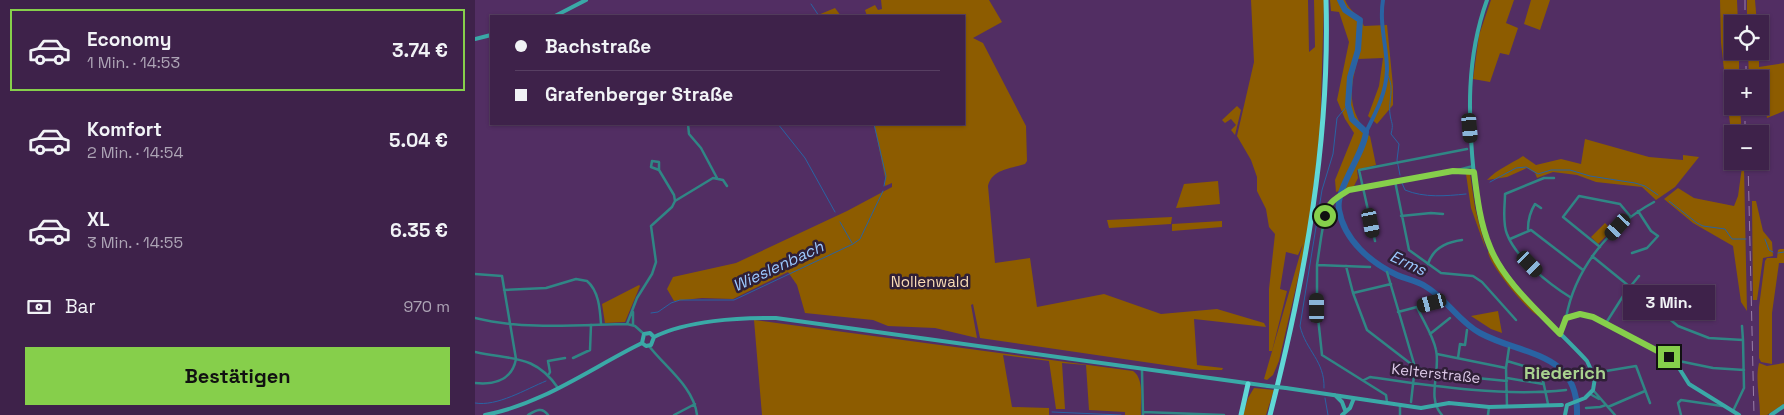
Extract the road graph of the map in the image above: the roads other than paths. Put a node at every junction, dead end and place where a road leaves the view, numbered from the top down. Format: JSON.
{"nodes":[{"id":1,"x":586,"y":0,"type":"edge"},
{"id":2,"x":1327,"y":0,"type":"edge"},
{"id":3,"x":1487,"y":0,"type":"edge"},
{"id":4,"x":557,"y":15,"type":"edge"},
{"id":5,"x":490,"y":35,"type":"edge"},
{"id":6,"x":475,"y":39,"type":"edge"},
{"id":7,"x":689,"y":125,"type":"edge"},
{"id":8,"x":1467,"y":149,"type":"dead end"},
{"id":9,"x":1473,"y":166,"type":"junction"},
{"id":10,"x":659,"y":170,"type":"dead end"},
{"id":11,"x":1457,"y":170,"type":"junction"},
{"id":12,"x":1474,"y":172,"type":"junction"},
{"id":13,"x":717,"y":178,"type":"junction"},
{"id":14,"x":1554,"y":178,"type":"dead end"},
{"id":15,"x":1395,"y":181,"type":"junction"},
{"id":16,"x":727,"y":186,"type":"dead end"},
{"id":17,"x":1364,"y":188,"type":"junction"},
{"id":18,"x":675,"y":200,"type":"junction"},
{"id":19,"x":1654,"y":202,"type":"dead end"},
{"id":20,"x":1541,"y":208,"type":"dead end"},
{"id":21,"x":1638,"y":210,"type":"junction"},
{"id":22,"x":1443,"y":214,"type":"dead end"},
{"id":23,"x":1401,"y":216,"type":"junction"},
{"id":24,"x":1630,"y":216,"type":"junction"},
{"id":25,"x":1529,"y":229,"type":"junction"},
{"id":26,"x":1510,"y":239,"type":"junction"},
{"id":27,"x":1462,"y":240,"type":"dead end"},
{"id":28,"x":1375,"y":241,"type":"dead end"},
{"id":29,"x":1600,"y":247,"type":"junction"},
{"id":30,"x":1632,"y":253,"type":"dead end"},
{"id":31,"x":1592,"y":256,"type":"junction"},
{"id":32,"x":1428,"y":264,"type":"junction"},
{"id":33,"x":1317,"y":265,"type":"junction"},
{"id":34,"x":1346,"y":266,"type":"junction"},
{"id":35,"x":1370,"y":267,"type":"dead end"},
{"id":36,"x":1583,"y":270,"type":"junction"},
{"id":37,"x":1387,"y":272,"type":"dead end"},
{"id":38,"x":475,"y":274,"type":"edge"},
{"id":39,"x":1639,"y":276,"type":"dead end"},
{"id":40,"x":1391,"y":284,"type":"junction"},
{"id":41,"x":1630,"y":287,"type":"junction"},
{"id":42,"x":503,"y":290,"type":"junction"},
{"id":43,"x":1353,"y":293,"type":"junction"},
{"id":44,"x":1571,"y":297,"type":"junction"},
{"id":45,"x":1432,"y":303,"type":"dead end"},
{"id":46,"x":1417,"y":307,"type":"junction"},
{"id":47,"x":633,"y":310,"type":"junction"},
{"id":48,"x":1398,"y":312,"type":"junction"},
{"id":49,"x":475,"y":318,"type":"edge"},
{"id":50,"x":1450,"y":318,"type":"dead end"},
{"id":51,"x":1566,"y":318,"type":"junction"},
{"id":52,"x":1516,"y":320,"type":"dead end"},
{"id":53,"x":1606,"y":323,"type":"junction"},
{"id":54,"x":509,"y":324,"type":"junction"},
{"id":55,"x":601,"y":324,"type":"junction"},
{"id":56,"x":627,"y":324,"type":"junction"},
{"id":57,"x":591,"y":325,"type":"junction"},
{"id":58,"x":633,"y":325,"type":"junction"},
{"id":59,"x":1742,"y":326,"type":"dead end"},
{"id":60,"x":1467,"y":330,"type":"dead end"},
{"id":61,"x":644,"y":334,"type":"junction"},
{"id":62,"x":1430,"y":334,"type":"junction"},
{"id":63,"x":1560,"y":334,"type":"junction"},
{"id":64,"x":654,"y":337,"type":"junction"},
{"id":65,"x":1743,"y":340,"type":"junction"},
{"id":66,"x":643,"y":342,"type":"junction"},
{"id":67,"x":649,"y":346,"type":"junction"},
{"id":68,"x":1509,"y":348,"type":"dead end"},
{"id":69,"x":475,"y":352,"type":"edge"},
{"id":70,"x":1437,"y":354,"type":"junction"},
{"id":71,"x":565,"y":358,"type":"dead end"},
{"id":72,"x":573,"y":358,"type":"dead end"},
{"id":73,"x":1458,"y":358,"type":"junction"},
{"id":74,"x":516,"y":359,"type":"junction"},
{"id":75,"x":1675,"y":360,"type":"junction"},
{"id":76,"x":1507,"y":361,"type":"junction"},
{"id":77,"x":1415,"y":368,"type":"junction"},
{"id":78,"x":1506,"y":368,"type":"junction"},
{"id":79,"x":1142,"y":370,"type":"junction"},
{"id":80,"x":1744,"y":370,"type":"junction"},
{"id":81,"x":1594,"y":373,"type":"junction"},
{"id":82,"x":548,"y":374,"type":"junction"},
{"id":83,"x":1436,"y":374,"type":"junction"},
{"id":84,"x":1507,"y":379,"type":"junction"},
{"id":85,"x":1364,"y":380,"type":"junction"},
{"id":86,"x":475,"y":383,"type":"edge"},
{"id":87,"x":1413,"y":383,"type":"junction"},
{"id":88,"x":1248,"y":384,"type":"junction"},
{"id":89,"x":1543,"y":384,"type":"junction"},
{"id":90,"x":1435,"y":385,"type":"junction"},
{"id":91,"x":557,"y":388,"type":"junction"},
{"id":92,"x":1566,"y":390,"type":"dead end"},
{"id":93,"x":1645,"y":391,"type":"junction"},
{"id":94,"x":1506,"y":392,"type":"junction"},
{"id":95,"x":1592,"y":392,"type":"junction"},
{"id":96,"x":1546,"y":393,"type":"junction"},
{"id":97,"x":1335,"y":395,"type":"junction"},
{"id":98,"x":1348,"y":398,"type":"junction"},
{"id":99,"x":1354,"y":398,"type":"junction"},
{"id":100,"x":1411,"y":402,"type":"dead end"},
{"id":101,"x":1650,"y":403,"type":"dead end"},
{"id":102,"x":695,"y":404,"type":"junction"},
{"id":103,"x":1387,"y":404,"type":"junction"},
{"id":104,"x":1548,"y":404,"type":"junction"},
{"id":105,"x":1566,"y":405,"type":"junction"},
{"id":106,"x":1400,"y":406,"type":"junction"},
{"id":107,"x":1436,"y":406,"type":"junction"},
{"id":108,"x":1607,"y":406,"type":"junction"},
{"id":109,"x":1723,"y":406,"type":"junction"},
{"id":110,"x":1784,"y":406,"type":"edge"},
{"id":111,"x":1489,"y":407,"type":"junction"},
{"id":112,"x":1507,"y":407,"type":"junction"},
{"id":113,"x":1586,"y":408,"type":"dead end"},
{"id":114,"x":1345,"y":410,"type":"junction"},
{"id":115,"x":1733,"y":411,"type":"junction"},
{"id":116,"x":1143,"y":414,"type":"edge"},
{"id":117,"x":487,"y":415,"type":"edge"},
{"id":118,"x":528,"y":415,"type":"edge"},
{"id":119,"x":547,"y":415,"type":"edge"},
{"id":120,"x":674,"y":415,"type":"edge"},
{"id":121,"x":697,"y":415,"type":"edge"},
{"id":122,"x":1192,"y":415,"type":"edge"},
{"id":123,"x":1224,"y":415,"type":"edge"},
{"id":124,"x":1241,"y":415,"type":"edge"},
{"id":125,"x":1270,"y":415,"type":"edge"},
{"id":126,"x":1400,"y":415,"type":"edge"},
{"id":127,"x":1442,"y":415,"type":"edge"},
{"id":128,"x":1488,"y":415,"type":"edge"},
{"id":129,"x":1565,"y":415,"type":"edge"},
{"id":130,"x":1615,"y":415,"type":"edge"},
{"id":131,"x":1681,"y":415,"type":"edge"},
{"id":132,"x":1739,"y":415,"type":"edge"},
{"id":133,"x":1771,"y":415,"type":"edge"}],
"edges":[{"from":1,"to":4,"type":"main road"},
{"from":2,"to":125,"type":"highway"},
{"from":3,"to":9,"type":"main road"},
{"from":5,"to":6,"type":"main road"},
{"from":7,"to":13,"type":"street"},
{"from":8,"to":17,"type":"street"},
{"from":9,"to":11,"type":"street"},
{"from":9,"to":12,"type":"main road"},
{"from":10,"to":18,"type":"street"},
{"from":11,"to":12,"type":"street"},
{"from":11,"to":15,"type":"street"},
{"from":12,"to":63,"type":"main road"},
{"from":13,"to":16,"type":"street"},
{"from":13,"to":18,"type":"street"},
{"from":14,"to":26,"type":"street"},
{"from":15,"to":17,"type":"street"},
{"from":15,"to":23,"type":"street"},
{"from":17,"to":28,"type":"street"},
{"from":17,"to":33,"type":"street"},
{"from":18,"to":47,"type":"street"},
{"from":19,"to":21,"type":"street"},
{"from":20,"to":25,"type":"street"},
{"from":21,"to":24,"type":"street"},
{"from":21,"to":30,"type":"street"},
{"from":22,"to":23,"type":"street"},
{"from":23,"to":32,"type":"street"},
{"from":24,"to":29,"type":"street"},
{"from":24,"to":29,"type":"street"},
{"from":25,"to":26,"type":"street"},
{"from":25,"to":36,"type":"street"},
{"from":26,"to":44,"type":"street"},
{"from":27,"to":32,"type":"street"},
{"from":29,"to":31,"type":"street"},
{"from":31,"to":36,"type":"street"},
{"from":31,"to":41,"type":"street"},
{"from":32,"to":52,"type":"street"},
{"from":33,"to":34,"type":"street"},
{"from":33,"to":85,"type":"street"},
{"from":34,"to":35,"type":"street"},
{"from":34,"to":43,"type":"street"},
{"from":36,"to":44,"type":"street"},
{"from":37,"to":40,"type":"street"},
{"from":38,"to":42,"type":"street"},
{"from":39,"to":41,"type":"street"},
{"from":40,"to":43,"type":"street"},
{"from":40,"to":48,"type":"street"},
{"from":41,"to":53,"type":"street"},
{"from":41,"to":65,"type":"street"},
{"from":42,"to":54,"type":"street"},
{"from":42,"to":55,"type":"street"},
{"from":43,"to":77,"type":"street"},
{"from":44,"to":51,"type":"street"},
{"from":45,"to":46,"type":"street"},
{"from":46,"to":48,"type":"street"},
{"from":46,"to":62,"type":"street"},
{"from":47,"to":56,"type":"street"},
{"from":47,"to":58,"type":"street"},
{"from":48,"to":77,"type":"street"},
{"from":49,"to":54,"type":"street"},
{"from":50,"to":62,"type":"street"},
{"from":51,"to":53,"type":"main road"},
{"from":51,"to":63,"type":"main road"},
{"from":53,"to":75,"type":"main road"},
{"from":54,"to":57,"type":"street"},
{"from":54,"to":74,"type":"street"},
{"from":55,"to":56,"type":"street"},
{"from":55,"to":57,"type":"street"},
{"from":56,"to":58,"type":"street"},
{"from":57,"to":72,"type":"street"},
{"from":58,"to":61,"type":"street"},
{"from":59,"to":65,"type":"street"},
{"from":60,"to":73,"type":"street"},
{"from":61,"to":64,"type":"main road"},
{"from":61,"to":66,"type":"main road"},
{"from":62,"to":70,"type":"street"},
{"from":63,"to":81,"type":"main road"},
{"from":64,"to":67,"type":"main road"},
{"from":64,"to":79,"type":"main road"},
{"from":65,"to":80,"type":"street"},
{"from":66,"to":67,"type":"main road"},
{"from":66,"to":91,"type":"main road"},
{"from":67,"to":102,"type":"street"},
{"from":68,"to":76,"type":"street"},
{"from":69,"to":74,"type":"street"},
{"from":70,"to":73,"type":"street"},
{"from":70,"to":83,"type":"street"},
{"from":71,"to":82,"type":"street"},
{"from":73,"to":78,"type":"street"},
{"from":74,"to":82,"type":"street"},
{"from":74,"to":86,"type":"street"},
{"from":75,"to":80,"type":"street"},
{"from":75,"to":109,"type":"main road"},
{"from":76,"to":78,"type":"street"},
{"from":76,"to":89,"type":"street"},
{"from":77,"to":83,"type":"street"},
{"from":77,"to":87,"type":"street"},
{"from":78,"to":84,"type":"street"},
{"from":79,"to":88,"type":"main road"},
{"from":79,"to":116,"type":"street"},
{"from":80,"to":115,"type":"street"},
{"from":81,"to":93,"type":"street"},
{"from":81,"to":95,"type":"main road"},
{"from":82,"to":91,"type":"street"},
{"from":83,"to":84,"type":"street"},
{"from":83,"to":90,"type":"street"},
{"from":84,"to":89,"type":"street"},
{"from":84,"to":94,"type":"street"},
{"from":85,"to":87,"type":"street","name":"Kelterstraße"},
{"from":85,"to":103,"type":"street"},
{"from":87,"to":90,"type":"street","name":"Kelterstraße"},
{"from":87,"to":100,"type":"street"},
{"from":88,"to":97,"type":"main road","bridge":true},
{"from":88,"to":124,"type":"highway"},
{"from":89,"to":96,"type":"street"},
{"from":90,"to":94,"type":"street","name":"Kelterstraße"},
{"from":90,"to":107,"type":"street"},
{"from":91,"to":117,"type":"main road"},
{"from":92,"to":96,"type":"street","name":"Kelterstraße"},
{"from":93,"to":101,"type":"street"},
{"from":93,"to":108,"type":"street"},
{"from":94,"to":96,"type":"street","name":"Kelterstraße"},
{"from":94,"to":112,"type":"street"},
{"from":95,"to":105,"type":"main road"},
{"from":95,"to":108,"type":"street"},
{"from":96,"to":104,"type":"street"},
{"from":97,"to":98,"type":"main road"},
{"from":97,"to":114,"type":"main road"},
{"from":98,"to":99,"type":"main road"},
{"from":98,"to":114,"type":"main road"},
{"from":99,"to":103,"type":"main road"},
{"from":99,"to":114,"type":"main road"},
{"from":102,"to":120,"type":"street"},
{"from":102,"to":121,"type":"street"},
{"from":103,"to":106,"type":"main road"},
{"from":104,"to":105,"type":"main road"},
{"from":104,"to":112,"type":"main road"},
{"from":105,"to":129,"type":"main road"},
{"from":106,"to":107,"type":"main road"},
{"from":106,"to":126,"type":"street"},
{"from":107,"to":111,"type":"main road"},
{"from":107,"to":127,"type":"street"},
{"from":108,"to":113,"type":"street"},
{"from":108,"to":130,"type":"street"},
{"from":109,"to":115,"type":"main road"},
{"from":109,"to":131,"type":"street"},
{"from":110,"to":133,"type":"main road"},
{"from":111,"to":112,"type":"main road"},
{"from":111,"to":128,"type":"street"},
{"from":115,"to":132,"type":"main road"},
{"from":116,"to":122,"type":"street"},
{"from":118,"to":119,"type":"street"},
{"from":122,"to":123,"type":"street"}]}
